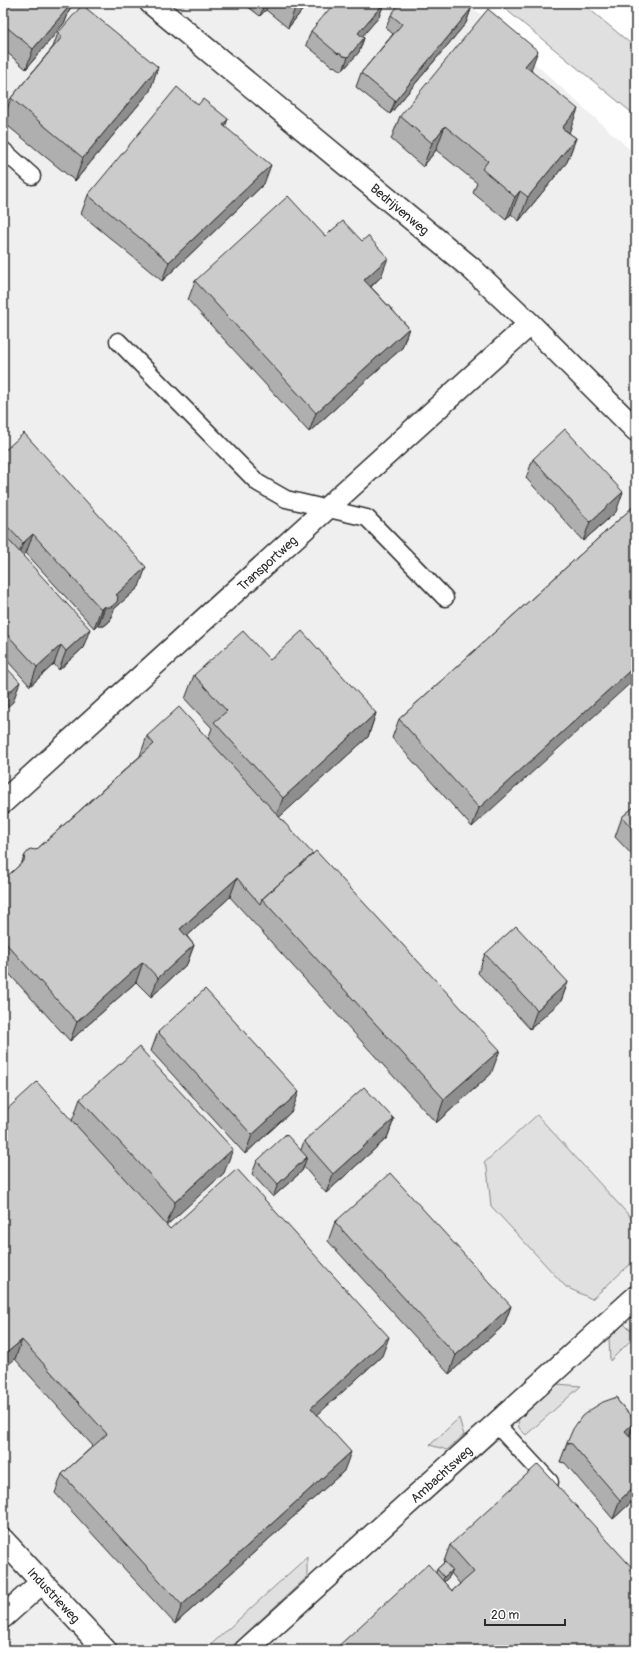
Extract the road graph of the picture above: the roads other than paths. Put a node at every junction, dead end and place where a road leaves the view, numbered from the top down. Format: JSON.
{"nodes":[{"id":1,"x":151,"y":3,"type":"edge"},
{"id":2,"x":3,"y":150,"type":"edge"},
{"id":3,"x":32,"y":176,"type":"dead end"},
{"id":4,"x":530,"y":324,"type":"junction"},
{"id":5,"x":118,"y":341,"type":"dead end"},
{"id":6,"x":636,"y":430,"type":"edge"},
{"id":7,"x":326,"y":510,"type":"junction"},
{"id":8,"x":445,"y":598,"type":"dead end"},
{"id":9,"x":3,"y":802,"type":"edge"},
{"id":10,"x":636,"y":1296,"type":"edge"},
{"id":11,"x":496,"y":1424,"type":"junction"},
{"id":12,"x":558,"y":1491,"type":"edge"},
{"id":13,"x":3,"y":1540,"type":"edge"},
{"id":14,"x":42,"y":1583,"type":"junction"},
{"id":15,"x":3,"y":1617,"type":"edge"},
{"id":16,"x":105,"y":1650,"type":"edge"},
{"id":17,"x":246,"y":1650,"type":"edge"}],
"edges":[{"from":1,"to":4,"type":"street","name":"Bedrijvenweg"},
{"from":2,"to":3,"type":"lane"},
{"from":4,"to":6,"type":"street","name":"Bedrijvenweg"},
{"from":4,"to":7,"type":"street","name":"Transportweg"},
{"from":5,"to":7,"type":"lane"},
{"from":7,"to":8,"type":"lane"},
{"from":7,"to":9,"type":"street","name":"Transportweg"},
{"from":10,"to":11,"type":"street","name":"Ambachtsweg"},
{"from":11,"to":12,"type":"lane"},
{"from":11,"to":17,"type":"street","name":"Ambachtsweg"},
{"from":13,"to":14,"type":"street","name":"Industrieweg"},
{"from":14,"to":15,"type":"street"},
{"from":14,"to":16,"type":"street","name":"Industrieweg"}]}
